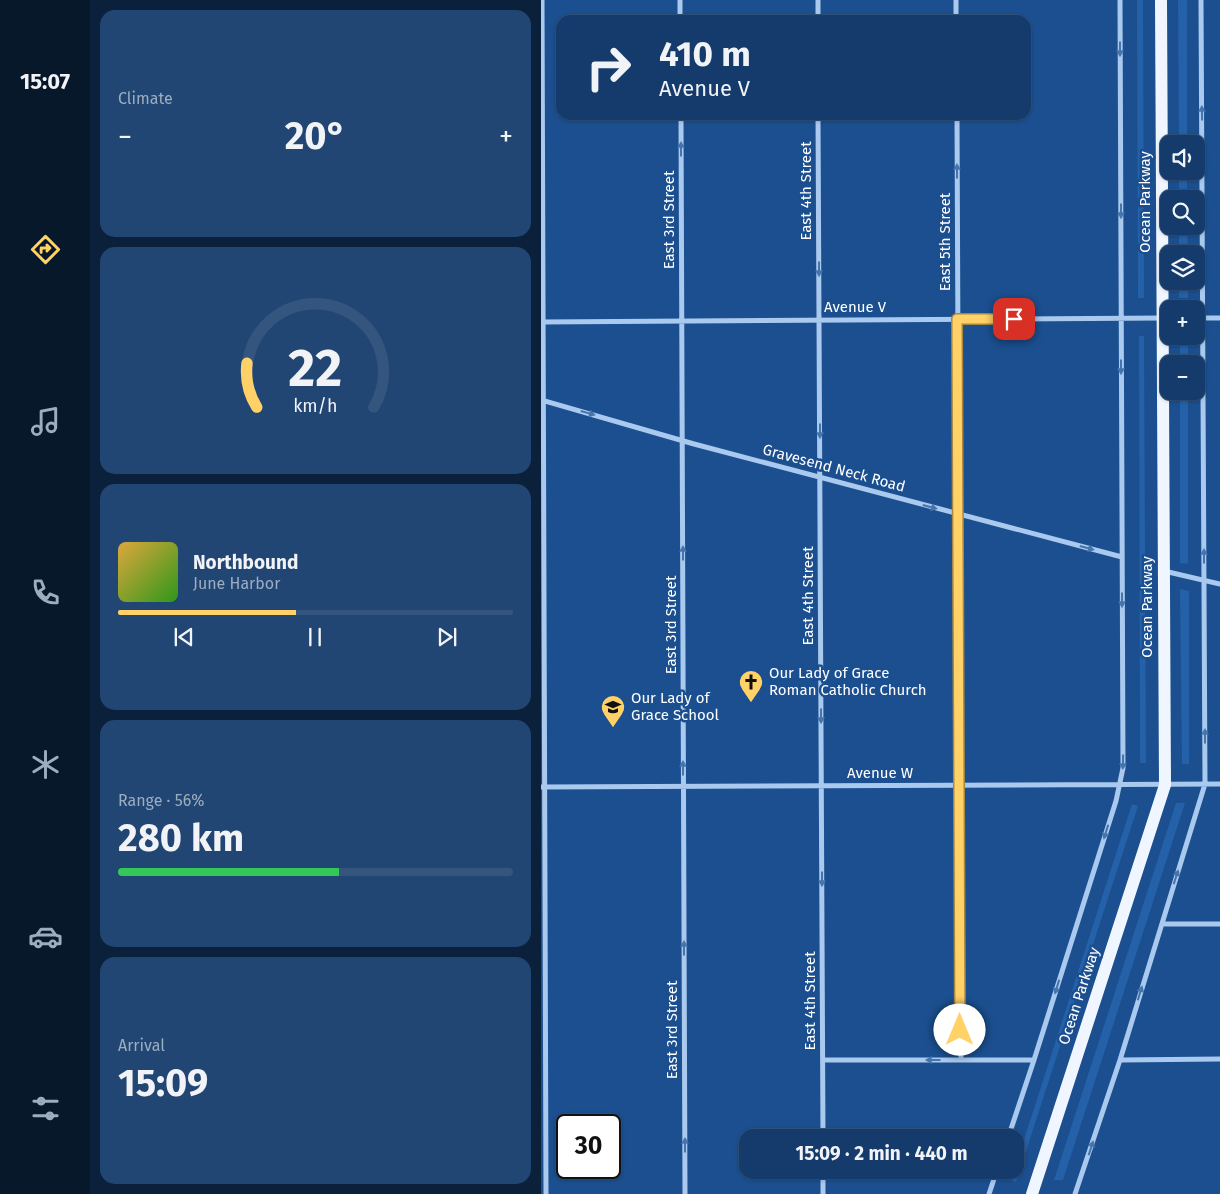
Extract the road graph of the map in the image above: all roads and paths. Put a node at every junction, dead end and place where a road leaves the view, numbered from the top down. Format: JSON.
{"nodes":[{"id":1,"x":542,"y":0,"type":"edge"},
{"id":2,"x":680,"y":0,"type":"edge"},
{"id":3,"x":818,"y":0,"type":"edge"},
{"id":4,"x":956,"y":0,"type":"edge"},
{"id":5,"x":1120,"y":0,"type":"edge"},
{"id":6,"x":1161,"y":0,"type":"edge"},
{"id":7,"x":1201,"y":0,"type":"edge"},
{"id":8,"x":680,"y":15,"type":"edge"},
{"id":9,"x":818,"y":15,"type":"edge"},
{"id":10,"x":956,"y":15,"type":"edge"},
{"id":11,"x":681,"y":120,"type":"edge"},
{"id":12,"x":819,"y":120,"type":"edge"},
{"id":13,"x":957,"y":120,"type":"edge"},
{"id":14,"x":1165,"y":300,"type":"edge"},
{"id":15,"x":1204,"y":300,"type":"edge"},
{"id":16,"x":1121,"y":318,"type":"junction"},
{"id":17,"x":1160,"y":318,"type":"edge"},
{"id":18,"x":1205,"y":318,"type":"edge"},
{"id":19,"x":1220,"y":318,"type":"edge"},
{"id":20,"x":819,"y":319,"type":"junction"},
{"id":21,"x":957,"y":319,"type":"junction"},
{"id":22,"x":682,"y":320,"type":"junction"},
{"id":23,"x":542,"y":322,"type":"edge"},
{"id":24,"x":1165,"y":345,"type":"edge"},
{"id":25,"x":1204,"y":345,"type":"edge"},
{"id":26,"x":542,"y":400,"type":"edge"},
{"id":27,"x":683,"y":441,"type":"junction"},
{"id":28,"x":820,"y":477,"type":"junction"},
{"id":29,"x":959,"y":515,"type":"junction"},
{"id":30,"x":1122,"y":558,"type":"junction"},
{"id":31,"x":1164,"y":570,"type":"junction"},
{"id":32,"x":1205,"y":581,"type":"junction"},
{"id":33,"x":1220,"y":584,"type":"edge"},
{"id":34,"x":1205,"y":784,"type":"junction"},
{"id":35,"x":1220,"y":784,"type":"edge"},
{"id":36,"x":959,"y":785,"type":"junction"},
{"id":37,"x":1120,"y":785,"type":"junction"},
{"id":38,"x":1165,"y":785,"type":"junction"},
{"id":39,"x":683,"y":786,"type":"junction"},
{"id":40,"x":821,"y":786,"type":"junction"},
{"id":41,"x":543,"y":787,"type":"edge"},
{"id":42,"x":1162,"y":924,"type":"junction"},
{"id":43,"x":1220,"y":924,"type":"edge"},
{"id":44,"x":1220,"y":1059,"type":"edge"},
{"id":45,"x":823,"y":1060,"type":"junction"},
{"id":46,"x":961,"y":1060,"type":"junction"},
{"id":47,"x":1034,"y":1060,"type":"junction"},
{"id":48,"x":1120,"y":1060,"type":"junction"},
{"id":49,"x":823,"y":1129,"type":"edge"},
{"id":50,"x":1011,"y":1129,"type":"edge"},
{"id":51,"x":823,"y":1179,"type":"edge"},
{"id":52,"x":994,"y":1179,"type":"edge"},
{"id":53,"x":546,"y":1194,"type":"edge"},
{"id":54,"x":685,"y":1194,"type":"edge"},
{"id":55,"x":823,"y":1194,"type":"edge"},
{"id":56,"x":989,"y":1194,"type":"edge"},
{"id":57,"x":1032,"y":1194,"type":"edge"},
{"id":58,"x":1075,"y":1194,"type":"edge"}],
"edges":[{"from":1,"to":23,"type":"street"},
{"from":2,"to":8,"type":"street"},
{"from":3,"to":9,"type":"street"},
{"from":4,"to":10,"type":"street"},
{"from":5,"to":16,"type":"street","name":"Ocean Parkway","one_way":true},
{"from":6,"to":14,"type":"main road","name":"Ocean Parkway"},
{"from":15,"to":7,"type":"street","one_way":true},
{"from":22,"to":11,"type":"street","name":"East 3rd Street","one_way":true},
{"from":12,"to":20,"type":"street","name":"East 4th Street","one_way":true},
{"from":21,"to":13,"type":"street","name":"East 5th Street","one_way":true},
{"from":16,"to":17,"type":"street","name":"Avenue V"},
{"from":16,"to":21,"type":"street","name":"Avenue V"},
{"from":16,"to":30,"type":"street","name":"Ocean Parkway","one_way":true},
{"from":18,"to":19,"type":"street"},
{"from":20,"to":21,"type":"street","name":"Avenue V"},
{"from":20,"to":22,"type":"street","name":"Avenue V"},
{"from":20,"to":28,"type":"street","name":"East 4th Street","one_way":true},
{"from":21,"to":29,"type":"street","name":"East 5th Street"},
{"from":22,"to":23,"type":"street","name":"Avenue V"},
{"from":22,"to":27,"type":"street","name":"East 3rd Street"},
{"from":23,"to":26,"type":"street"},
{"from":24,"to":31,"type":"main road","name":"Ocean Parkway"},
{"from":32,"to":25,"type":"street","one_way":true},
{"from":26,"to":27,"type":"street","name":"Gravesend Neck Road","one_way":true},
{"from":26,"to":41,"type":"street"},
{"from":27,"to":28,"type":"street","name":"Gravesend Neck Road"},
{"from":39,"to":27,"type":"street","name":"East 3rd Street","one_way":true},
{"from":28,"to":29,"type":"street","name":"Gravesend Neck Road","one_way":true},
{"from":28,"to":40,"type":"street","name":"East 4th Street","one_way":true},
{"from":29,"to":30,"type":"street","name":"Gravesend Neck Road","one_way":true},
{"from":29,"to":36,"type":"street","name":"East 5th Street"},
{"from":30,"to":37,"type":"street","name":"Ocean Parkway","one_way":true},
{"from":31,"to":32,"type":"street"},
{"from":31,"to":38,"type":"main road","name":"Ocean Parkway"},
{"from":32,"to":33,"type":"street"},
{"from":34,"to":32,"type":"street","one_way":true},
{"from":34,"to":35,"type":"street","name":"Avenue W"},
{"from":34,"to":38,"type":"street","name":"Avenue W"},
{"from":42,"to":34,"type":"street","one_way":true},
{"from":36,"to":37,"type":"street","name":"Avenue W"},
{"from":36,"to":40,"type":"street","name":"Avenue W"},
{"from":36,"to":46,"type":"street","name":"East 5th Street"},
{"from":37,"to":38,"type":"street","name":"Avenue W"},
{"from":37,"to":47,"type":"street","name":"Ocean Parkway","one_way":true},
{"from":38,"to":57,"type":"main road","name":"Ocean Parkway"},
{"from":39,"to":40,"type":"street","name":"Avenue W"},
{"from":39,"to":41,"type":"street","name":"Avenue W"},
{"from":54,"to":39,"type":"street","name":"East 3rd Street","one_way":true},
{"from":40,"to":45,"type":"street","name":"East 4th Street","one_way":true},
{"from":41,"to":53,"type":"street"},
{"from":42,"to":43,"type":"street"},
{"from":48,"to":42,"type":"street","one_way":true},
{"from":44,"to":48,"type":"street"},
{"from":46,"to":45,"type":"street","one_way":true},
{"from":45,"to":49,"type":"street","name":"East 4th Street"},
{"from":46,"to":47,"type":"street"},
{"from":47,"to":50,"type":"street","name":"Ocean Parkway"},
{"from":58,"to":48,"type":"street","one_way":true},
{"from":51,"to":55,"type":"street"},
{"from":52,"to":56,"type":"street"}]}
